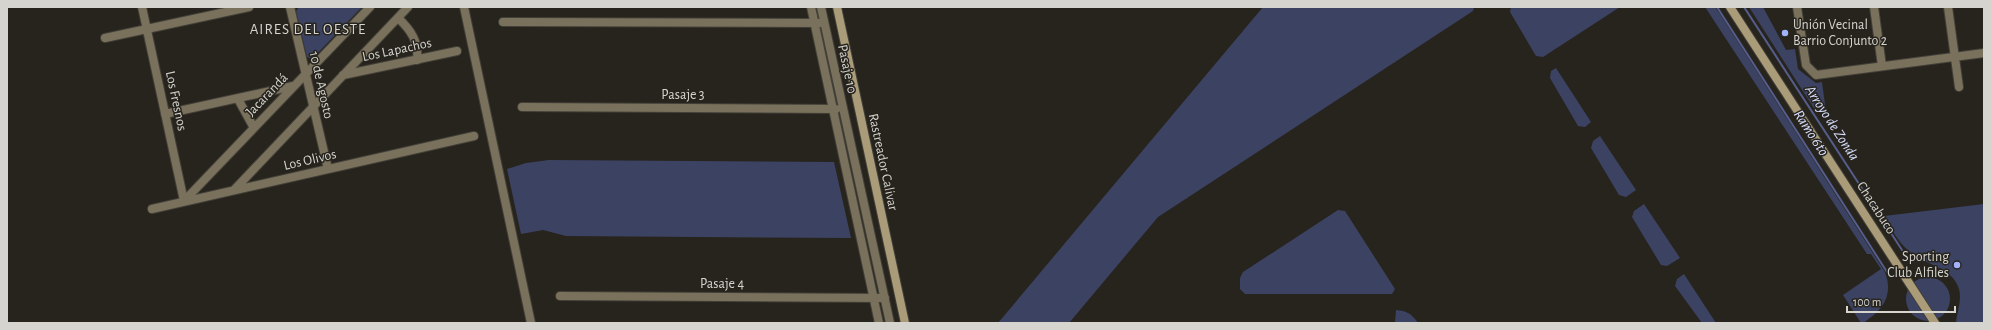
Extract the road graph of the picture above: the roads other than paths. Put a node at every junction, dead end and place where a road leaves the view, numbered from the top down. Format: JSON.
{"nodes":[{"id":1,"x":142,"y":7,"type":"edge"},
{"id":2,"x":249,"y":7,"type":"edge"},
{"id":3,"x":290,"y":7,"type":"edge"},
{"id":4,"x":370,"y":7,"type":"edge"},
{"id":5,"x":408,"y":7,"type":"edge"},
{"id":6,"x":464,"y":7,"type":"edge"},
{"id":7,"x":812,"y":7,"type":"edge"},
{"id":8,"x":821,"y":7,"type":"edge"},
{"id":9,"x":836,"y":7,"type":"edge"},
{"id":10,"x":1730,"y":7,"type":"edge"},
{"id":11,"x":1797,"y":7,"type":"edge"},
{"id":12,"x":1874,"y":7,"type":"edge"},
{"id":13,"x":1948,"y":7,"type":"edge"},
{"id":14,"x":398,"y":18,"type":"junction"},
{"id":15,"x":503,"y":22,"type":"dead end"},
{"id":16,"x":815,"y":23,"type":"junction"},
{"id":17,"x":824,"y":23,"type":"junction"},
{"id":18,"x":147,"y":29,"type":"junction"},
{"id":19,"x":105,"y":38,"type":"dead end"},
{"id":20,"x":457,"y":51,"type":"dead end"},
{"id":21,"x":1984,"y":52,"type":"edge"},
{"id":22,"x":1955,"y":56,"type":"junction"},
{"id":23,"x":417,"y":60,"type":"junction"},
{"id":24,"x":1882,"y":66,"type":"junction"},
{"id":25,"x":306,"y":74,"type":"junction"},
{"id":26,"x":343,"y":75,"type":"junction"},
{"id":27,"x":294,"y":86,"type":"junction"},
{"id":28,"x":1959,"y":87,"type":"dead end"},
{"id":29,"x":238,"y":98,"type":"junction"},
{"id":30,"x":313,"y":107,"type":"junction"},
{"id":31,"x":522,"y":107,"type":"dead end"},
{"id":32,"x":832,"y":109,"type":"junction"},
{"id":33,"x":843,"y":109,"type":"junction"},
{"id":34,"x":165,"y":114,"type":"junction"},
{"id":35,"x":254,"y":128,"type":"junction"},
{"id":36,"x":474,"y":136,"type":"dead end"},
{"id":37,"x":328,"y":169,"type":"junction"},
{"id":38,"x":234,"y":190,"type":"junction"},
{"id":39,"x":184,"y":201,"type":"junction"},
{"id":40,"x":152,"y":209,"type":"dead end"},
{"id":41,"x":560,"y":296,"type":"dead end"},
{"id":42,"x":874,"y":298,"type":"junction"},
{"id":43,"x":884,"y":298,"type":"junction"},
{"id":44,"x":531,"y":323,"type":"edge"},
{"id":45,"x":879,"y":323,"type":"edge"},
{"id":46,"x":890,"y":323,"type":"edge"},
{"id":47,"x":905,"y":323,"type":"edge"},
{"id":48,"x":1935,"y":323,"type":"edge"}],
"edges":[{"from":1,"to":18,"type":"street","name":"Los Fresnos"},
{"from":2,"to":18,"type":"street"},
{"from":3,"to":25,"type":"street","name":"10 de Agosto"},
{"from":4,"to":25,"type":"street","name":"Jacarandá"},
{"from":5,"to":14,"type":"street"},
{"from":6,"to":44,"type":"street"},
{"from":7,"to":16,"type":"street","name":"Pasaje 10"},
{"from":8,"to":17,"type":"street","name":"Pasaje 10"},
{"from":9,"to":47,"type":"street","name":"Rastreador Calivar"},
{"from":10,"to":48,"type":"street","name":"Chacabuco"},
{"from":11,"to":24,"type":"street"},
{"from":12,"to":24,"type":"street"},
{"from":13,"to":22,"type":"street"},
{"from":14,"to":23,"type":"street"},
{"from":14,"to":26,"type":"street"},
{"from":15,"to":16,"type":"street"},
{"from":16,"to":17,"type":"street"},
{"from":16,"to":32,"type":"street","name":"Pasaje 10"},
{"from":17,"to":33,"type":"street","name":"Pasaje 10"},
{"from":18,"to":19,"type":"street"},
{"from":18,"to":34,"type":"street","name":"Los Fresnos"},
{"from":20,"to":23,"type":"street","name":"Los Lapachos"},
{"from":21,"to":22,"type":"street"},
{"from":22,"to":24,"type":"street"},
{"from":22,"to":28,"type":"street"},
{"from":23,"to":26,"type":"street","name":"Los Lapachos"},
{"from":25,"to":27,"type":"street","name":"Jacarandá"},
{"from":25,"to":30,"type":"street","name":"10 de Agosto"},
{"from":26,"to":30,"type":"street"},
{"from":27,"to":29,"type":"street"},
{"from":27,"to":35,"type":"street","name":"Jacarandá"},
{"from":29,"to":34,"type":"street"},
{"from":29,"to":35,"type":"street"},
{"from":30,"to":37,"type":"street","name":"10 de Agosto"},
{"from":30,"to":38,"type":"street"},
{"from":31,"to":32,"type":"street","name":"Pasaje 3"},
{"from":32,"to":33,"type":"street","name":"Pasaje 3"},
{"from":32,"to":42,"type":"street","name":"Pasaje 10"},
{"from":33,"to":43,"type":"street","name":"Pasaje 10"},
{"from":34,"to":39,"type":"street","name":"Los Fresnos"},
{"from":35,"to":39,"type":"street","name":"Jacarandá"},
{"from":36,"to":37,"type":"street","name":"Los Olivos"},
{"from":37,"to":38,"type":"street","name":"Los Olivos"},
{"from":38,"to":39,"type":"street","name":"Los Olivos"},
{"from":39,"to":40,"type":"street","name":"Los Olivos"},
{"from":41,"to":42,"type":"street","name":"Pasaje 4"},
{"from":42,"to":43,"type":"street","name":"Pasaje 4"},
{"from":42,"to":45,"type":"street","name":"Pasaje 10"},
{"from":43,"to":46,"type":"street","name":"Pasaje 10"}]}
